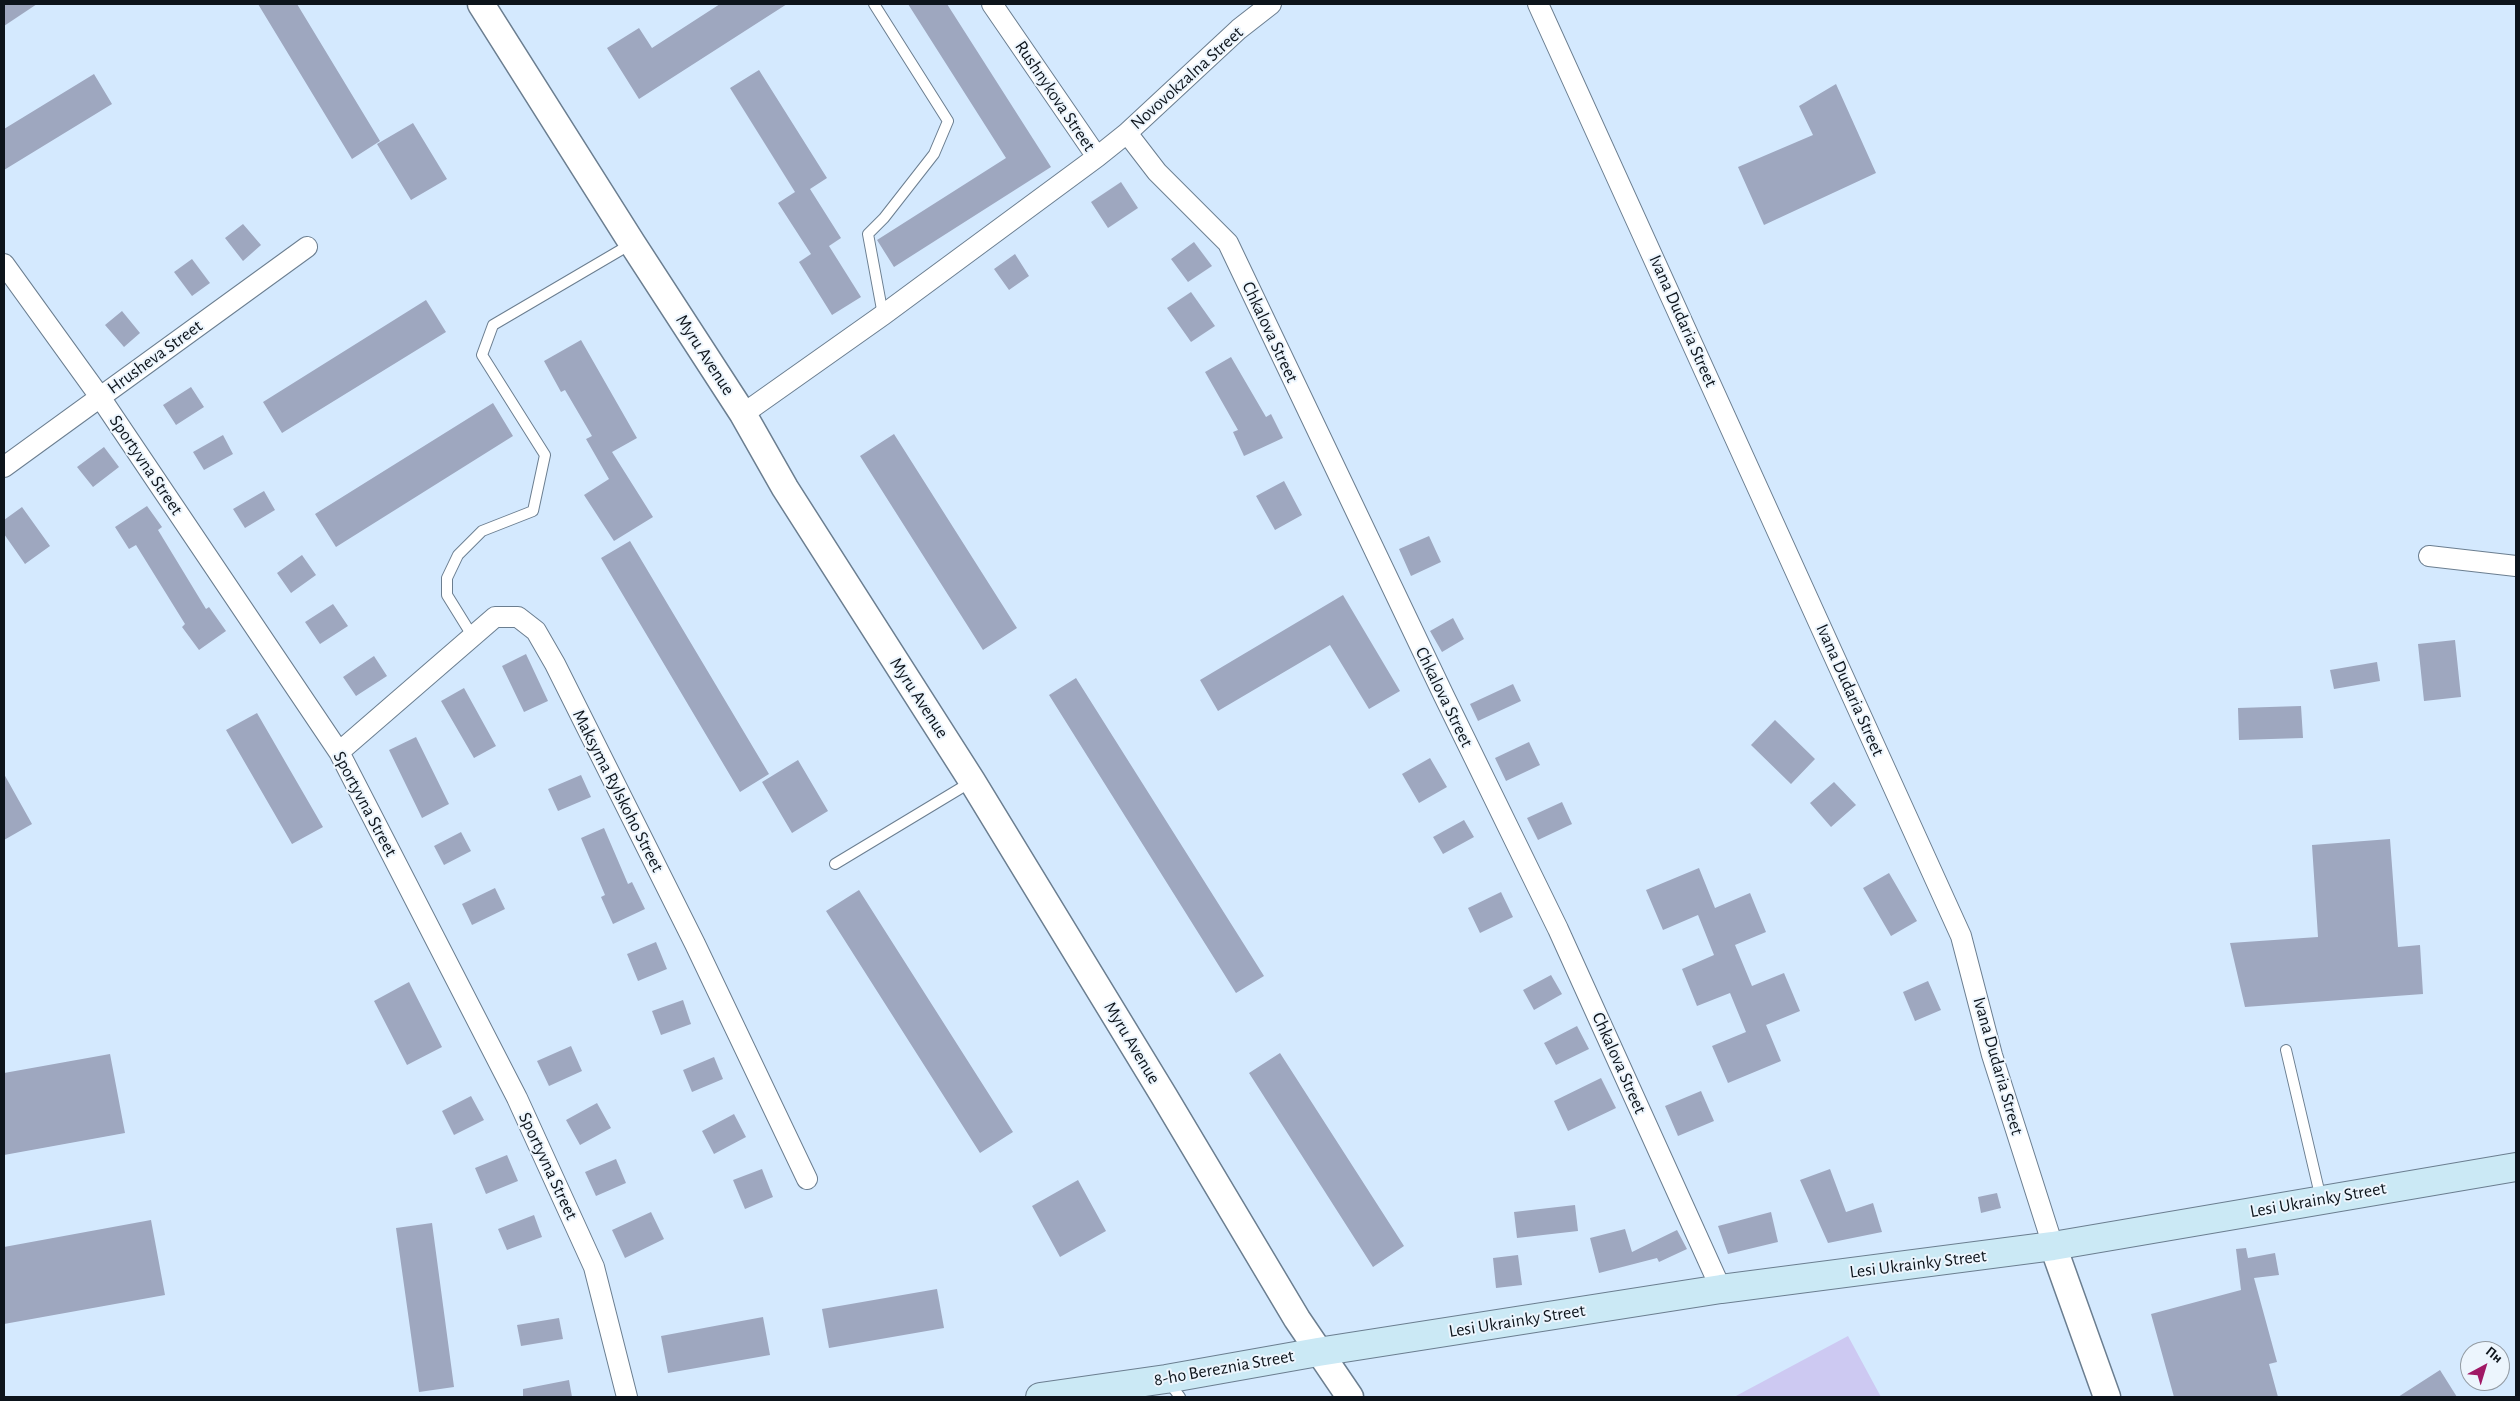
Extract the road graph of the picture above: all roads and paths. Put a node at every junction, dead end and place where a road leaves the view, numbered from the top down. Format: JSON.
{"nodes":[{"id":1,"x":481,"y":4,"type":"edge"},
{"id":2,"x":874,"y":4,"type":"edge"},
{"id":3,"x":992,"y":4,"type":"edge"},
{"id":4,"x":1271,"y":4,"type":"edge"},
{"id":5,"x":1538,"y":4,"type":"edge"},
{"id":6,"x":1127,"y":133,"type":"junction"},
{"id":7,"x":1097,"y":157,"type":"junction"},
{"id":8,"x":632,"y":244,"type":"junction"},
{"id":9,"x":307,"y":247,"type":"dead end"},
{"id":10,"x":4,"y":264,"type":"edge"},
{"id":11,"x":884,"y":315,"type":"junction"},
{"id":12,"x":100,"y":397,"type":"junction"},
{"id":13,"x":743,"y":414,"type":"junction"},
{"id":14,"x":4,"y":467,"type":"edge"},
{"id":15,"x":2429,"y":556,"type":"dead end"},
{"id":16,"x":2516,"y":566,"type":"edge"},
{"id":17,"x":473,"y":637,"type":"junction"},
{"id":18,"x":339,"y":752,"type":"junction"},
{"id":19,"x":972,"y":781,"type":"junction"},
{"id":20,"x":835,"y":864,"type":"dead end"},
{"id":21,"x":2286,"y":1050,"type":"dead end"},
{"id":22,"x":2516,"y":1167,"type":"edge"},
{"id":23,"x":807,"y":1180,"type":"dead end"},
{"id":24,"x":2321,"y":1200,"type":"junction"},
{"id":25,"x":2052,"y":1246,"type":"junction"},
{"id":26,"x":1721,"y":1289,"type":"junction"},
{"id":27,"x":1318,"y":1352,"type":"junction"},
{"id":28,"x":1173,"y":1388,"type":"edge"},
{"id":29,"x":627,"y":1397,"type":"edge"},
{"id":30,"x":1040,"y":1397,"type":"edge"},
{"id":31,"x":1350,"y":1397,"type":"edge"},
{"id":32,"x":2107,"y":1397,"type":"edge"}],
"edges":[{"from":1,"to":8,"type":"street","name":"Myru Avenue"},
{"from":2,"to":11,"type":"lane"},
{"from":3,"to":7,"type":"street","name":"Rushnykova Street"},
{"from":4,"to":6,"type":"street","name":"Novovokzalna Street"},
{"from":5,"to":25,"type":"street","name":"Ivana Dudaria Street"},
{"from":6,"to":7,"type":"street","name":"Rushnykova Street"},
{"from":6,"to":26,"type":"street","name":"Chkalova Street"},
{"from":7,"to":11,"type":"street"},
{"from":8,"to":13,"type":"street","name":"Myru Avenue"},
{"from":8,"to":17,"type":"lane"},
{"from":9,"to":12,"type":"street","name":"Hrusheva Street"},
{"from":10,"to":12,"type":"street","name":"Sportyvna Street"},
{"from":11,"to":13,"type":"street"},
{"from":12,"to":14,"type":"street","name":"Hrusheva Street"},
{"from":12,"to":18,"type":"street","name":"Sportyvna Street"},
{"from":13,"to":19,"type":"street","name":"Myru Avenue"},
{"from":15,"to":16,"type":"street"},
{"from":17,"to":18,"type":"street","name":"Maksyma Rylskoho Street"},
{"from":17,"to":23,"type":"street","name":"Maksyma Rylskoho Street"},
{"from":18,"to":29,"type":"street","name":"Sportyvna Street"},
{"from":19,"to":20,"type":"lane"},
{"from":19,"to":27,"type":"street","name":"Myru Avenue"},
{"from":21,"to":24,"type":"lane"},
{"from":22,"to":24,"type":"main road","name":"Lesi Ukrainky Street"},
{"from":24,"to":25,"type":"main road","name":"Lesi Ukrainky Street"},
{"from":25,"to":26,"type":"main road","name":"Lesi Ukrainky Street"},
{"from":25,"to":32,"type":"street","name":"Ivana Dudaria Street"},
{"from":26,"to":27,"type":"main road","name":"Lesi Ukrainky Street"},
{"from":27,"to":28,"type":"main road","name":"8-ho Bereznia Street"},
{"from":27,"to":31,"type":"street","name":"Myru Avenue"},
{"from":28,"to":30,"type":"main road","name":"8-ho Bereznia Street"}]}
